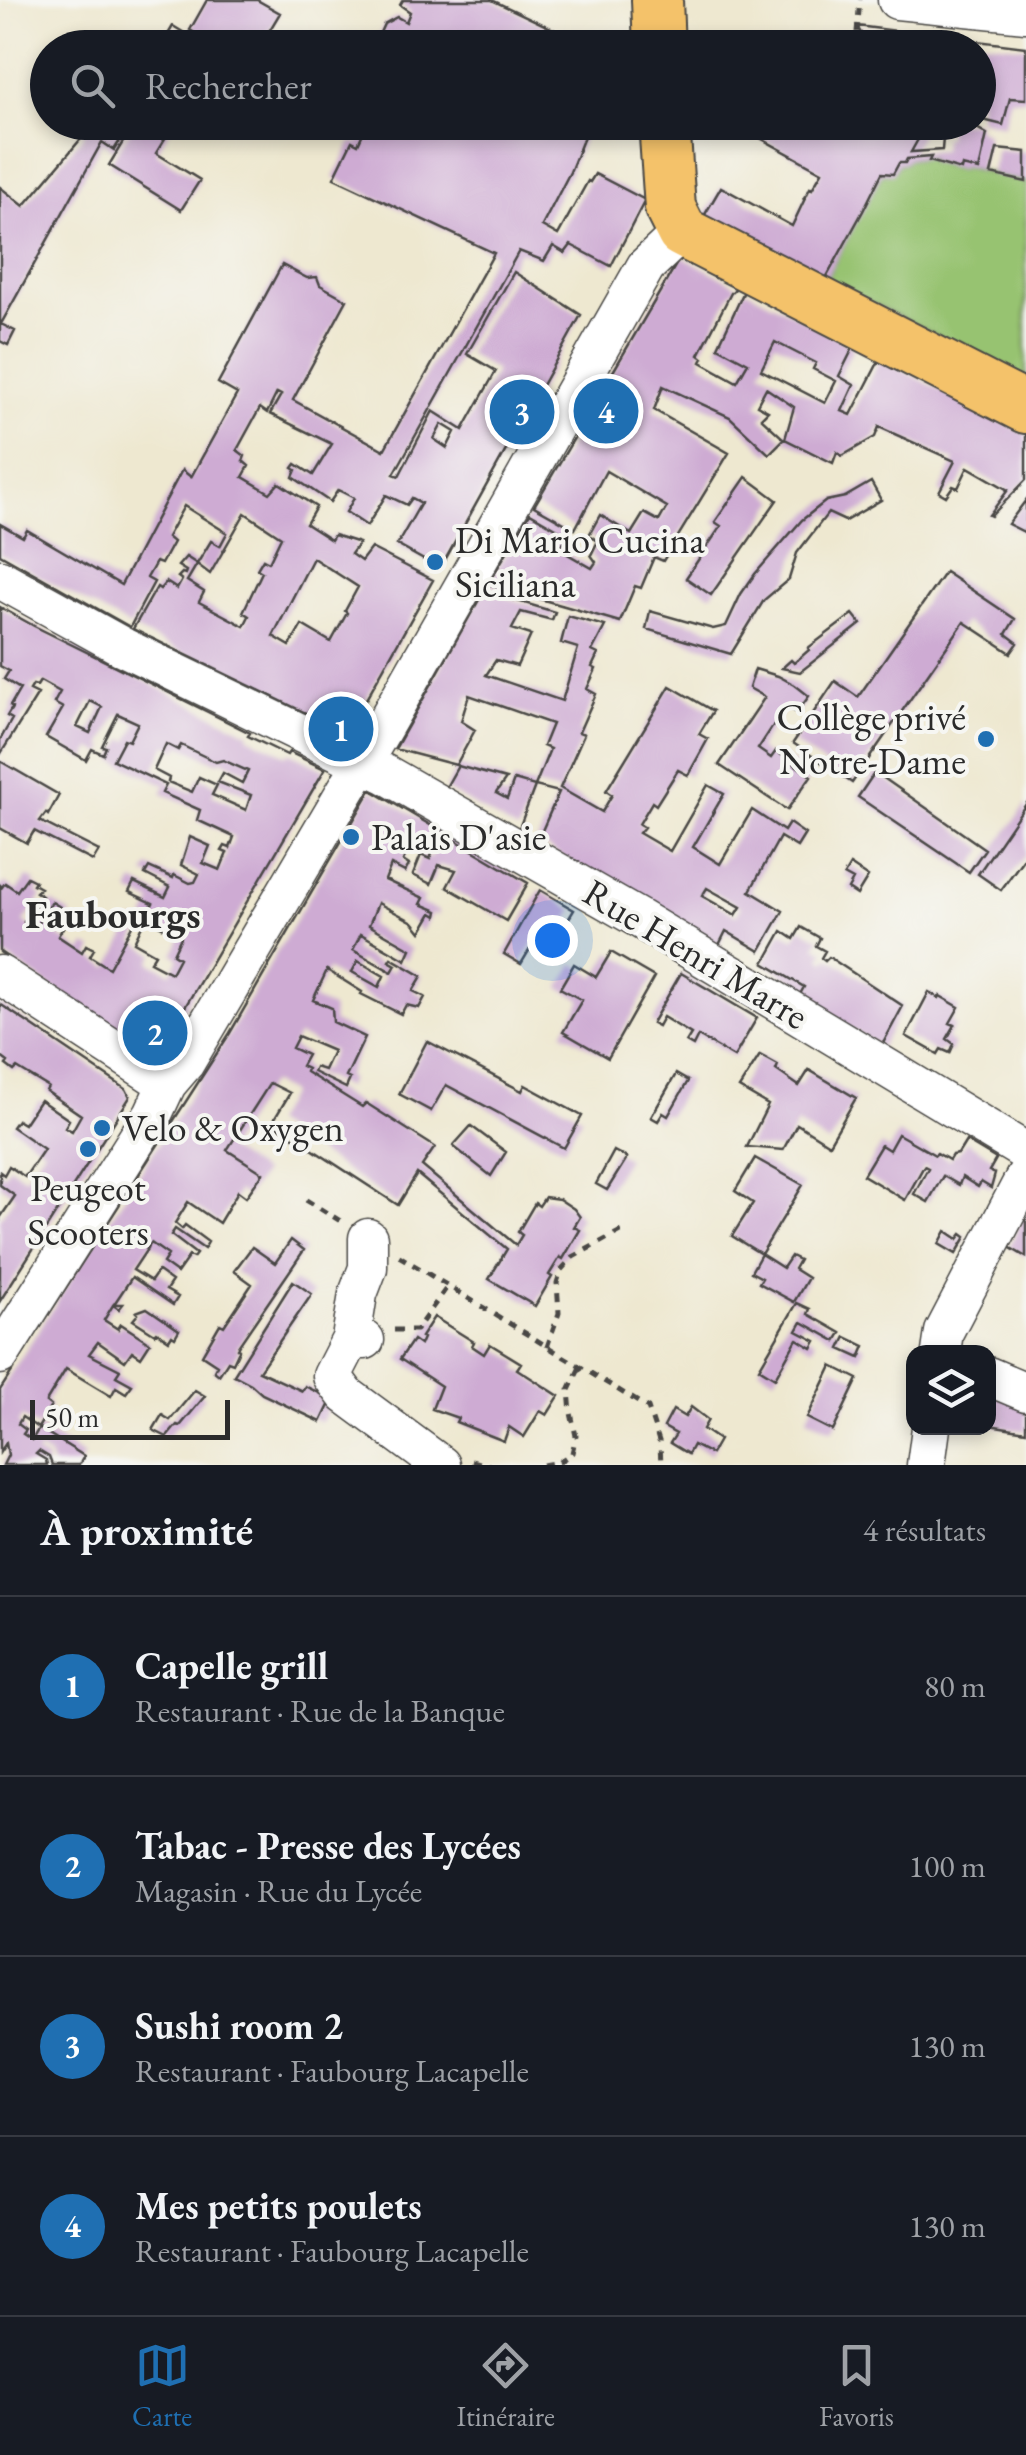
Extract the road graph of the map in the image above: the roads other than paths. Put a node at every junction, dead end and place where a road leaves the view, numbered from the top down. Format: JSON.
{"nodes":[{"id":1,"x":658,"y":0,"type":"edge"},
{"id":2,"x":898,"y":0,"type":"edge"},
{"id":3,"x":1026,"y":13,"type":"edge"},
{"id":4,"x":657,"y":30,"type":"edge"},
{"id":5,"x":665,"y":140,"type":"edge"},
{"id":6,"x":682,"y":232,"type":"junction"},
{"id":7,"x":1026,"y":408,"type":"edge"},
{"id":8,"x":0,"y":579,"type":"edge"},
{"id":9,"x":361,"y":763,"type":"junction"},
{"id":10,"x":0,"y":975,"type":"edge"},
{"id":11,"x":167,"y":1084,"type":"junction"},
{"id":12,"x":1026,"y":1152,"type":"edge"},
{"id":13,"x":1026,"y":1175,"type":"edge"},
{"id":14,"x":368,"y":1238,"type":"road end"},
{"id":15,"x":942,"y":1345,"type":"edge"},
{"id":16,"x":0,"y":1355,"type":"edge"},
{"id":17,"x":996,"y":1379,"type":"edge"},
{"id":18,"x":1026,"y":1392,"type":"edge"},
{"id":19,"x":931,"y":1435,"type":"edge"},
{"id":20,"x":441,"y":1465,"type":"edge"},
{"id":21,"x":926,"y":1465,"type":"edge"}],
"edges":[{"from":1,"to":4,"type":"main road"},
{"from":2,"to":3,"type":"street"},
{"from":5,"to":6,"type":"main road"},
{"from":6,"to":7,"type":"main road"},
{"from":6,"to":9,"type":"street"},
{"from":8,"to":9,"type":"street","name":"Rue Henri Marre"},
{"from":9,"to":11,"type":"street"},
{"from":9,"to":12,"type":"street","name":"Rue Henri Marre"},
{"from":10,"to":11,"type":"street"},
{"from":11,"to":16,"type":"street"},
{"from":13,"to":15,"type":"street"},
{"from":14,"to":20,"type":"street"},
{"from":17,"to":18,"type":"street"},
{"from":19,"to":21,"type":"street"}]}
